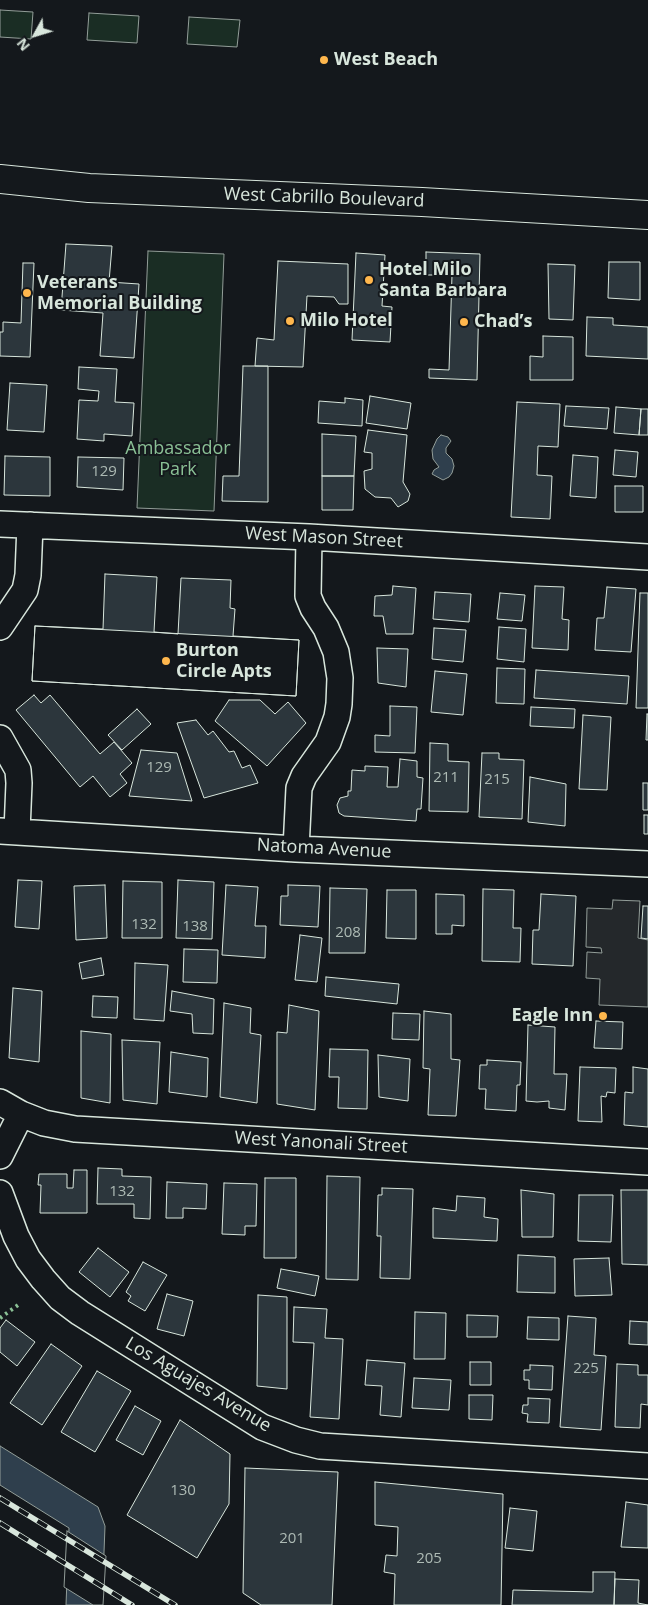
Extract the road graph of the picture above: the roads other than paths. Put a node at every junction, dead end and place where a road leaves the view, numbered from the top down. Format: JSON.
{"nodes":[{"id":1,"x":0,"y":179,"type":"edge"},
{"id":2,"x":648,"y":215,"type":"edge"},
{"id":3,"x":0,"y":524,"type":"edge"},
{"id":4,"x":30,"y":525,"type":"junction"},
{"id":5,"x":309,"y":537,"type":"junction"},
{"id":6,"x":648,"y":557,"type":"edge"},
{"id":7,"x":0,"y":627,"type":"edge"},
{"id":8,"x":0,"y":738,"type":"edge"},
{"id":9,"x":9,"y":831,"type":"edge"},
{"id":10,"x":296,"y":849,"type":"junction"},
{"id":11,"x":648,"y":864,"type":"edge"},
{"id":12,"x":10,"y":1108,"type":"edge"},
{"id":13,"x":0,"y":1156,"type":"edge"},
{"id":14,"x":648,"y":1162,"type":"edge"},
{"id":15,"x":0,"y":1193,"type":"edge"},
{"id":16,"x":648,"y":1466,"type":"edge"}],
"edges":[{"from":1,"to":2,"type":"main road","name":"West Cabrillo Boulevard"},
{"from":3,"to":4,"type":"street","name":"West Mason Street"},
{"from":4,"to":5,"type":"street","name":"West Mason Street"},
{"from":4,"to":7,"type":"street"},
{"from":5,"to":6,"type":"street","name":"West Mason Street"},
{"from":5,"to":10,"type":"street"},
{"from":8,"to":9,"type":"street"},
{"from":9,"to":10,"type":"street","name":"Natoma Avenue"},
{"from":10,"to":11,"type":"street","name":"Natoma Avenue"},
{"from":12,"to":13,"type":"street"},
{"from":12,"to":14,"type":"street","name":"West Yanonali Street"},
{"from":15,"to":16,"type":"street","name":"Los Aguajes Avenue"}]}
